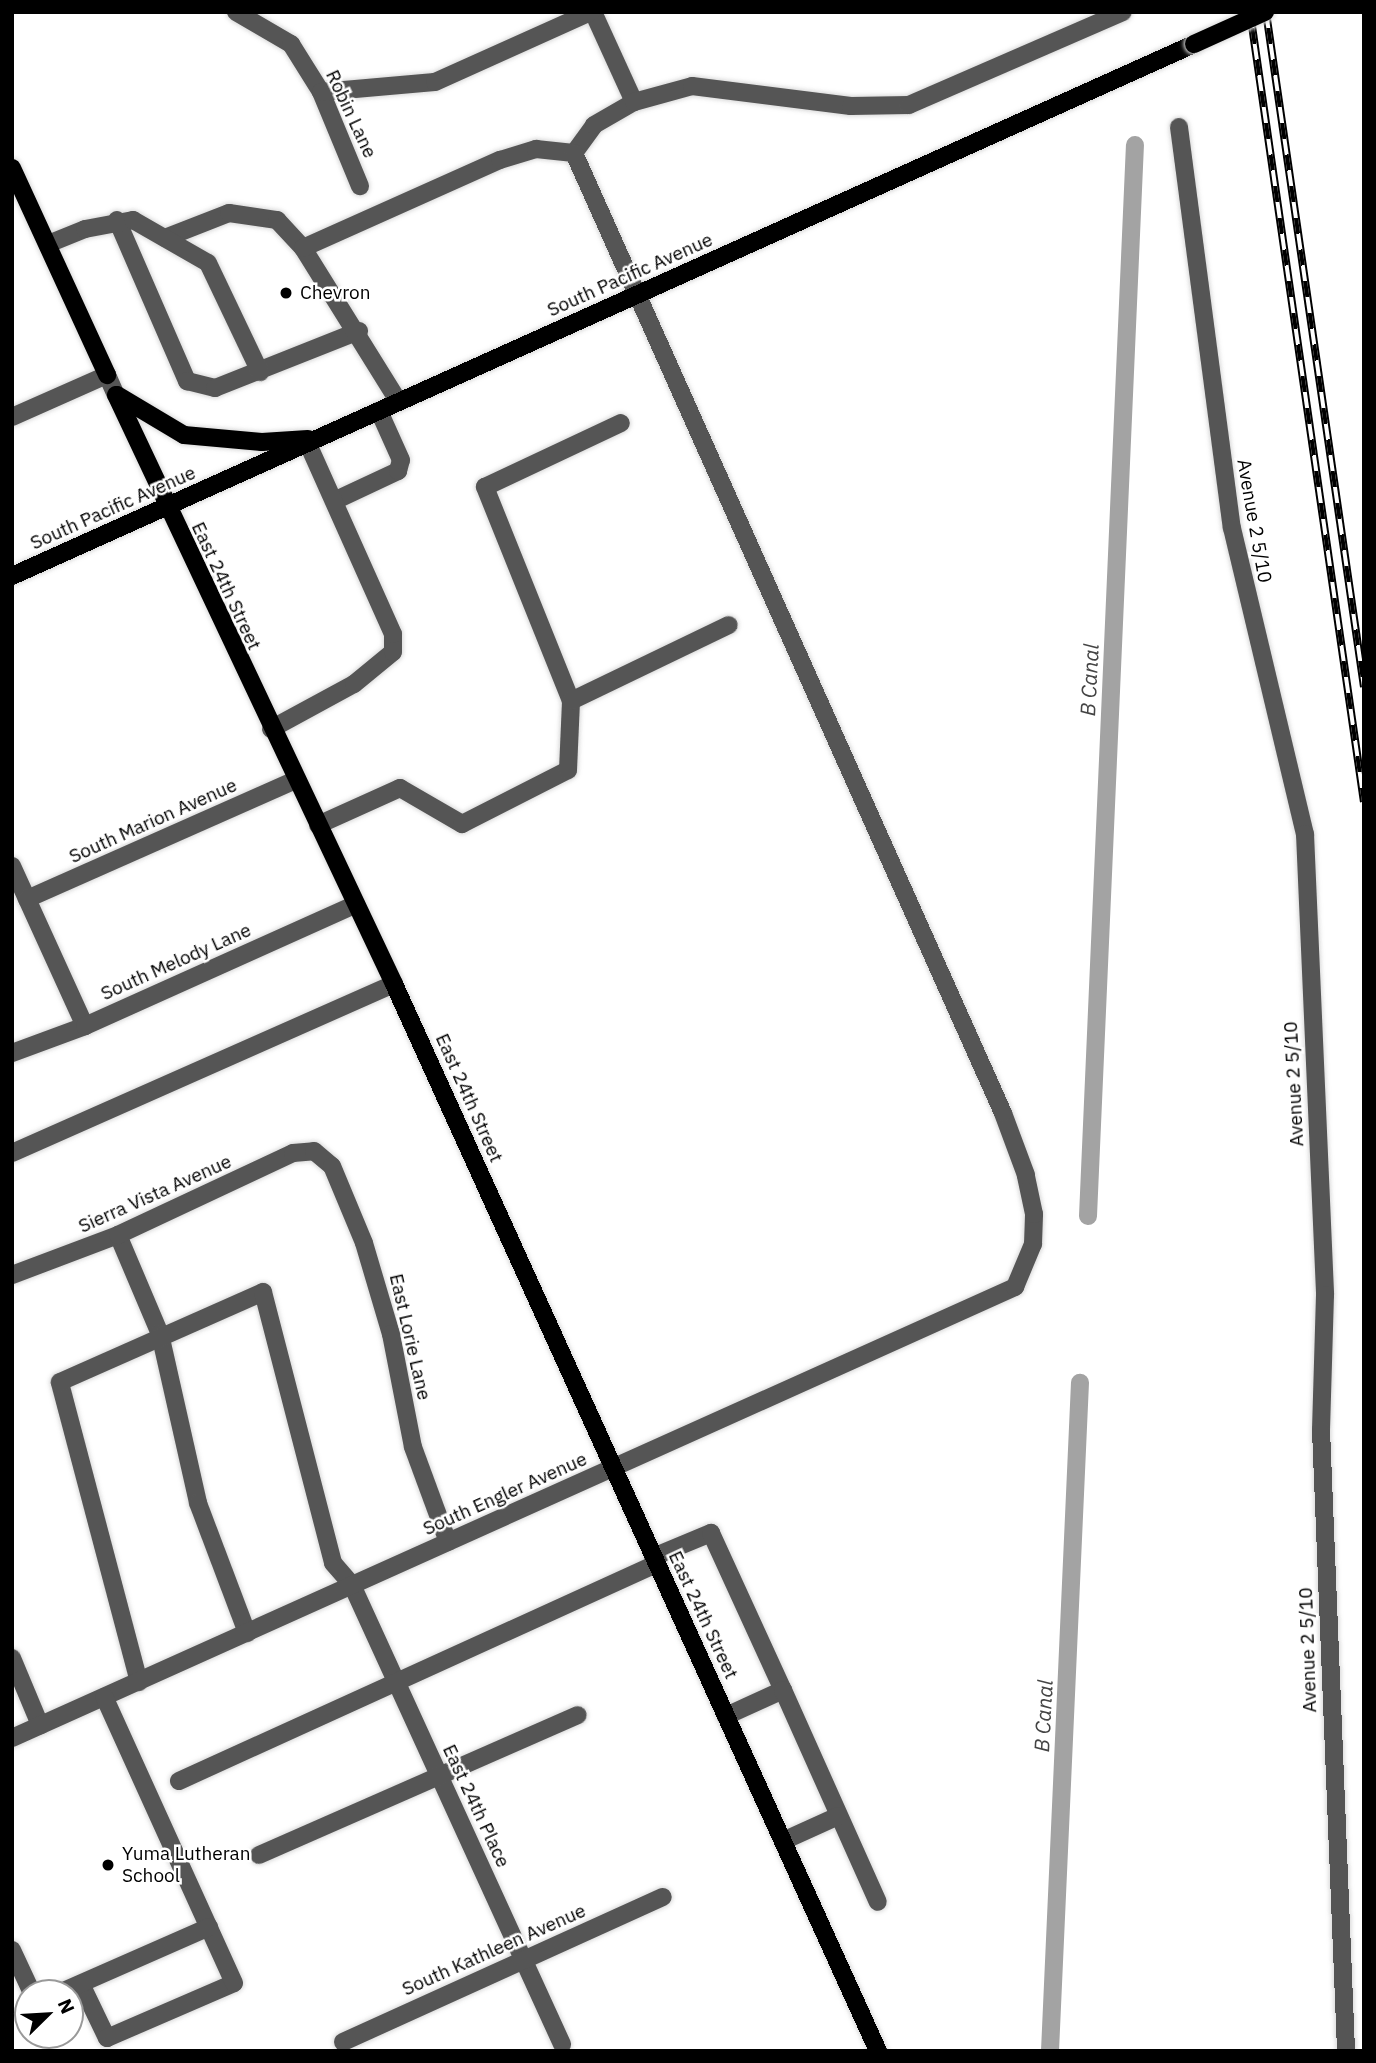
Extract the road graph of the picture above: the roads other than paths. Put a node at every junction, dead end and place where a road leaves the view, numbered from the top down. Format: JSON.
{"nodes":[{"id":1,"x":236,"y":12,"type":"edge"},
{"id":2,"x":592,"y":12,"type":"edge"},
{"id":3,"x":1123,"y":12,"type":"edge"},
{"id":4,"x":1265,"y":12,"type":"edge"},
{"id":5,"x":1085,"y":20,"type":"edge"},
{"id":6,"x":321,"y":92,"type":"junction"},
{"id":7,"x":634,"y":102,"type":"junction"},
{"id":8,"x":1179,"y":127,"type":"dead end"},
{"id":9,"x":574,"y":153,"type":"junction"},
{"id":10,"x":12,"y":168,"type":"edge"},
{"id":11,"x":360,"y":186,"type":"dead end"},
{"id":12,"x":117,"y":220,"type":"junction"},
{"id":13,"x":165,"y":238,"type":"junction"},
{"id":14,"x":48,"y":244,"type":"junction"},
{"id":15,"x":303,"y":248,"type":"junction"},
{"id":16,"x":638,"y":294,"type":"junction"},
{"id":17,"x":359,"y":331,"type":"junction"},
{"id":18,"x":260,"y":372,"type":"junction"},
{"id":19,"x":107,"y":375,"type":"junction"},
{"id":20,"x":116,"y":395,"type":"junction"},
{"id":21,"x":398,"y":402,"type":"junction"},
{"id":22,"x":379,"y":411,"type":"junction"},
{"id":23,"x":12,"y":417,"type":"edge"},
{"id":24,"x":621,"y":423,"type":"dead end"},
{"id":25,"x":315,"y":441,"type":"junction"},
{"id":26,"x":334,"y":500,"type":"junction"},
{"id":27,"x":166,"y":508,"type":"junction"},
{"id":28,"x":12,"y":576,"type":"edge"},
{"id":29,"x":729,"y":625,"type":"dead end"},
{"id":30,"x":571,"y":701,"type":"junction"},
{"id":31,"x":271,"y":729,"type":"junction"},
{"id":32,"x":296,"y":780,"type":"junction"},
{"id":33,"x":318,"y":825,"type":"junction"},
{"id":34,"x":12,"y":866,"type":"edge"},
{"id":35,"x":27,"y":900,"type":"junction"},
{"id":36,"x":356,"y":904,"type":"junction"},
{"id":37,"x":394,"y":984,"type":"junction"},
{"id":38,"x":85,"y":1026,"type":"junction"},
{"id":39,"x":12,"y":1053,"type":"edge"},
{"id":40,"x":314,"y":1152,"type":"joint"},
{"id":41,"x":12,"y":1153,"type":"edge"},
{"id":42,"x":118,"y":1235,"type":"junction"},
{"id":43,"x":12,"y":1275,"type":"edge"},
{"id":44,"x":160,"y":1334,"type":"junction"},
{"id":45,"x":614,"y":1469,"type":"junction"},
{"id":46,"x":448,"y":1542,"type":"junction"},
{"id":47,"x":655,"y":1561,"type":"junction"},
{"id":48,"x":352,"y":1585,"type":"junction"},
{"id":49,"x":247,"y":1633,"type":"junction"},
{"id":50,"x":12,"y":1658,"type":"edge"},
{"id":51,"x":139,"y":1682,"type":"junction"},
{"id":52,"x":397,"y":1682,"type":"junction"},
{"id":53,"x":783,"y":1690,"type":"junction"},
{"id":54,"x":104,"y":1697,"type":"junction"},
{"id":55,"x":578,"y":1715,"type":"dead end"},
{"id":56,"x":726,"y":1716,"type":"junction"},
{"id":57,"x":40,"y":1725,"type":"junction"},
{"id":58,"x":12,"y":1738,"type":"edge"},
{"id":59,"x":439,"y":1774,"type":"junction"},
{"id":60,"x":178,"y":1781,"type":"dead end"},
{"id":61,"x":838,"y":1816,"type":"junction"},
{"id":62,"x":783,"y":1841,"type":"junction"},
{"id":63,"x":259,"y":1855,"type":"dead end"},
{"id":64,"x":663,"y":1898,"type":"dead end"},
{"id":65,"x":878,"y":1902,"type":"dead end"},
{"id":66,"x":209,"y":1927,"type":"junction"},
{"id":67,"x":12,"y":1950,"type":"edge"},
{"id":68,"x":524,"y":1960,"type":"junction"},
{"id":69,"x":25,"y":1979,"type":"edge"},
{"id":70,"x":84,"y":1983,"type":"edge"},
{"id":71,"x":84,"y":1990,"type":"edge"},
{"id":72,"x":343,"y":2042,"type":"dead end"},
{"id":73,"x":562,"y":2044,"type":"dead end"},
{"id":74,"x":878,"y":2051,"type":"edge"},
{"id":75,"x":1346,"y":2051,"type":"edge"}],
"edges":[{"from":1,"to":6,"type":"street","name":"Robin Lane"},
{"from":2,"to":6,"type":"street"},
{"from":2,"to":7,"type":"street"},
{"from":3,"to":5,"type":"street"},
{"from":4,"to":16,"type":"main road","name":"South Pacific Avenue","bridge":true},
{"from":5,"to":7,"type":"street"},
{"from":6,"to":11,"type":"street","name":"Robin Lane"},
{"from":7,"to":9,"type":"street"},
{"from":8,"to":75,"type":"street","name":"Avenue 2 5/10"},
{"from":9,"to":15,"type":"street"},
{"from":9,"to":16,"type":"street"},
{"from":10,"to":14,"type":"main road","name":"East 24th Street"},
{"from":12,"to":13,"type":"street"},
{"from":12,"to":14,"type":"street"},
{"from":12,"to":18,"type":"street"},
{"from":13,"to":15,"type":"street"},
{"from":13,"to":18,"type":"street"},
{"from":14,"to":19,"type":"main road","name":"East 24th Street"},
{"from":15,"to":17,"type":"street"},
{"from":16,"to":21,"type":"main road","name":"South Pacific Avenue"},
{"from":16,"to":45,"type":"street","name":"South Engler Avenue"},
{"from":17,"to":18,"type":"street"},
{"from":17,"to":21,"type":"street"},
{"from":19,"to":20,"type":"street","name":"East 24th Street"},
{"from":19,"to":23,"type":"street"},
{"from":20,"to":25,"type":"main road"},
{"from":20,"to":27,"type":"main road","name":"East 24th Street"},
{"from":21,"to":22,"type":"main road","name":"South Pacific Avenue"},
{"from":22,"to":25,"type":"main road","name":"South Pacific Avenue"},
{"from":22,"to":26,"type":"street"},
{"from":24,"to":30,"type":"street"},
{"from":25,"to":26,"type":"street"},
{"from":25,"to":27,"type":"main road","name":"South Pacific Avenue"},
{"from":26,"to":31,"type":"street"},
{"from":27,"to":28,"type":"main road","name":"South Pacific Avenue"},
{"from":27,"to":31,"type":"main road","name":"East 24th Street"},
{"from":29,"to":30,"type":"street"},
{"from":30,"to":33,"type":"street"},
{"from":31,"to":32,"type":"main road","name":"East 24th Street"},
{"from":32,"to":33,"type":"main road","name":"East 24th Street"},
{"from":32,"to":35,"type":"street","name":"South Marion Avenue"},
{"from":33,"to":36,"type":"main road","name":"East 24th Street"},
{"from":34,"to":35,"type":"street"},
{"from":35,"to":38,"type":"street"},
{"from":36,"to":37,"type":"main road","name":"East 24th Street"},
{"from":36,"to":38,"type":"street","name":"South Melody Lane"},
{"from":37,"to":41,"type":"street"},
{"from":37,"to":45,"type":"main road","name":"East 24th Street"},
{"from":38,"to":39,"type":"street","name":"South Melody Lane"},
{"from":40,"to":42,"type":"street","name":"Sierra Vista Avenue"},
{"from":40,"to":46,"type":"street","name":"East Lorie Lane"},
{"from":42,"to":43,"type":"street","name":"Sierra Vista Avenue"},
{"from":42,"to":44,"type":"street"},
{"from":44,"to":48,"type":"street","name":"East 24th Place"},
{"from":44,"to":49,"type":"street"},
{"from":44,"to":51,"type":"street"},
{"from":45,"to":46,"type":"street","name":"South Engler Avenue"},
{"from":45,"to":47,"type":"main road","name":"East 24th Street"},
{"from":46,"to":48,"type":"street","name":"South Engler Avenue"},
{"from":47,"to":52,"type":"street"},
{"from":47,"to":53,"type":"street"},
{"from":47,"to":56,"type":"main road","name":"East 24th Street"},
{"from":48,"to":49,"type":"street","name":"South Engler Avenue"},
{"from":48,"to":52,"type":"street","name":"East 24th Place"},
{"from":49,"to":51,"type":"street","name":"South Engler Avenue"},
{"from":50,"to":57,"type":"street"},
{"from":51,"to":54,"type":"street","name":"South Engler Avenue"},
{"from":52,"to":59,"type":"street","name":"East 24th Place"},
{"from":52,"to":60,"type":"street"},
{"from":53,"to":56,"type":"street"},
{"from":53,"to":61,"type":"street"},
{"from":54,"to":57,"type":"street","name":"South Engler Avenue"},
{"from":54,"to":66,"type":"street"},
{"from":55,"to":59,"type":"street"},
{"from":56,"to":62,"type":"main road","name":"East 24th Street"},
{"from":57,"to":58,"type":"street","name":"South Engler Avenue"},
{"from":59,"to":63,"type":"street"},
{"from":59,"to":68,"type":"street","name":"East 24th Place"},
{"from":61,"to":62,"type":"street"},
{"from":61,"to":65,"type":"street"},
{"from":62,"to":74,"type":"main road","name":"East 24th Street"},
{"from":64,"to":68,"type":"street","name":"South Kathleen Avenue"},
{"from":66,"to":70,"type":"street"},
{"from":66,"to":71,"type":"street"},
{"from":67,"to":69,"type":"street"},
{"from":68,"to":72,"type":"street","name":"South Kathleen Avenue"},
{"from":68,"to":73,"type":"street","name":"East 24th Place"}]}
